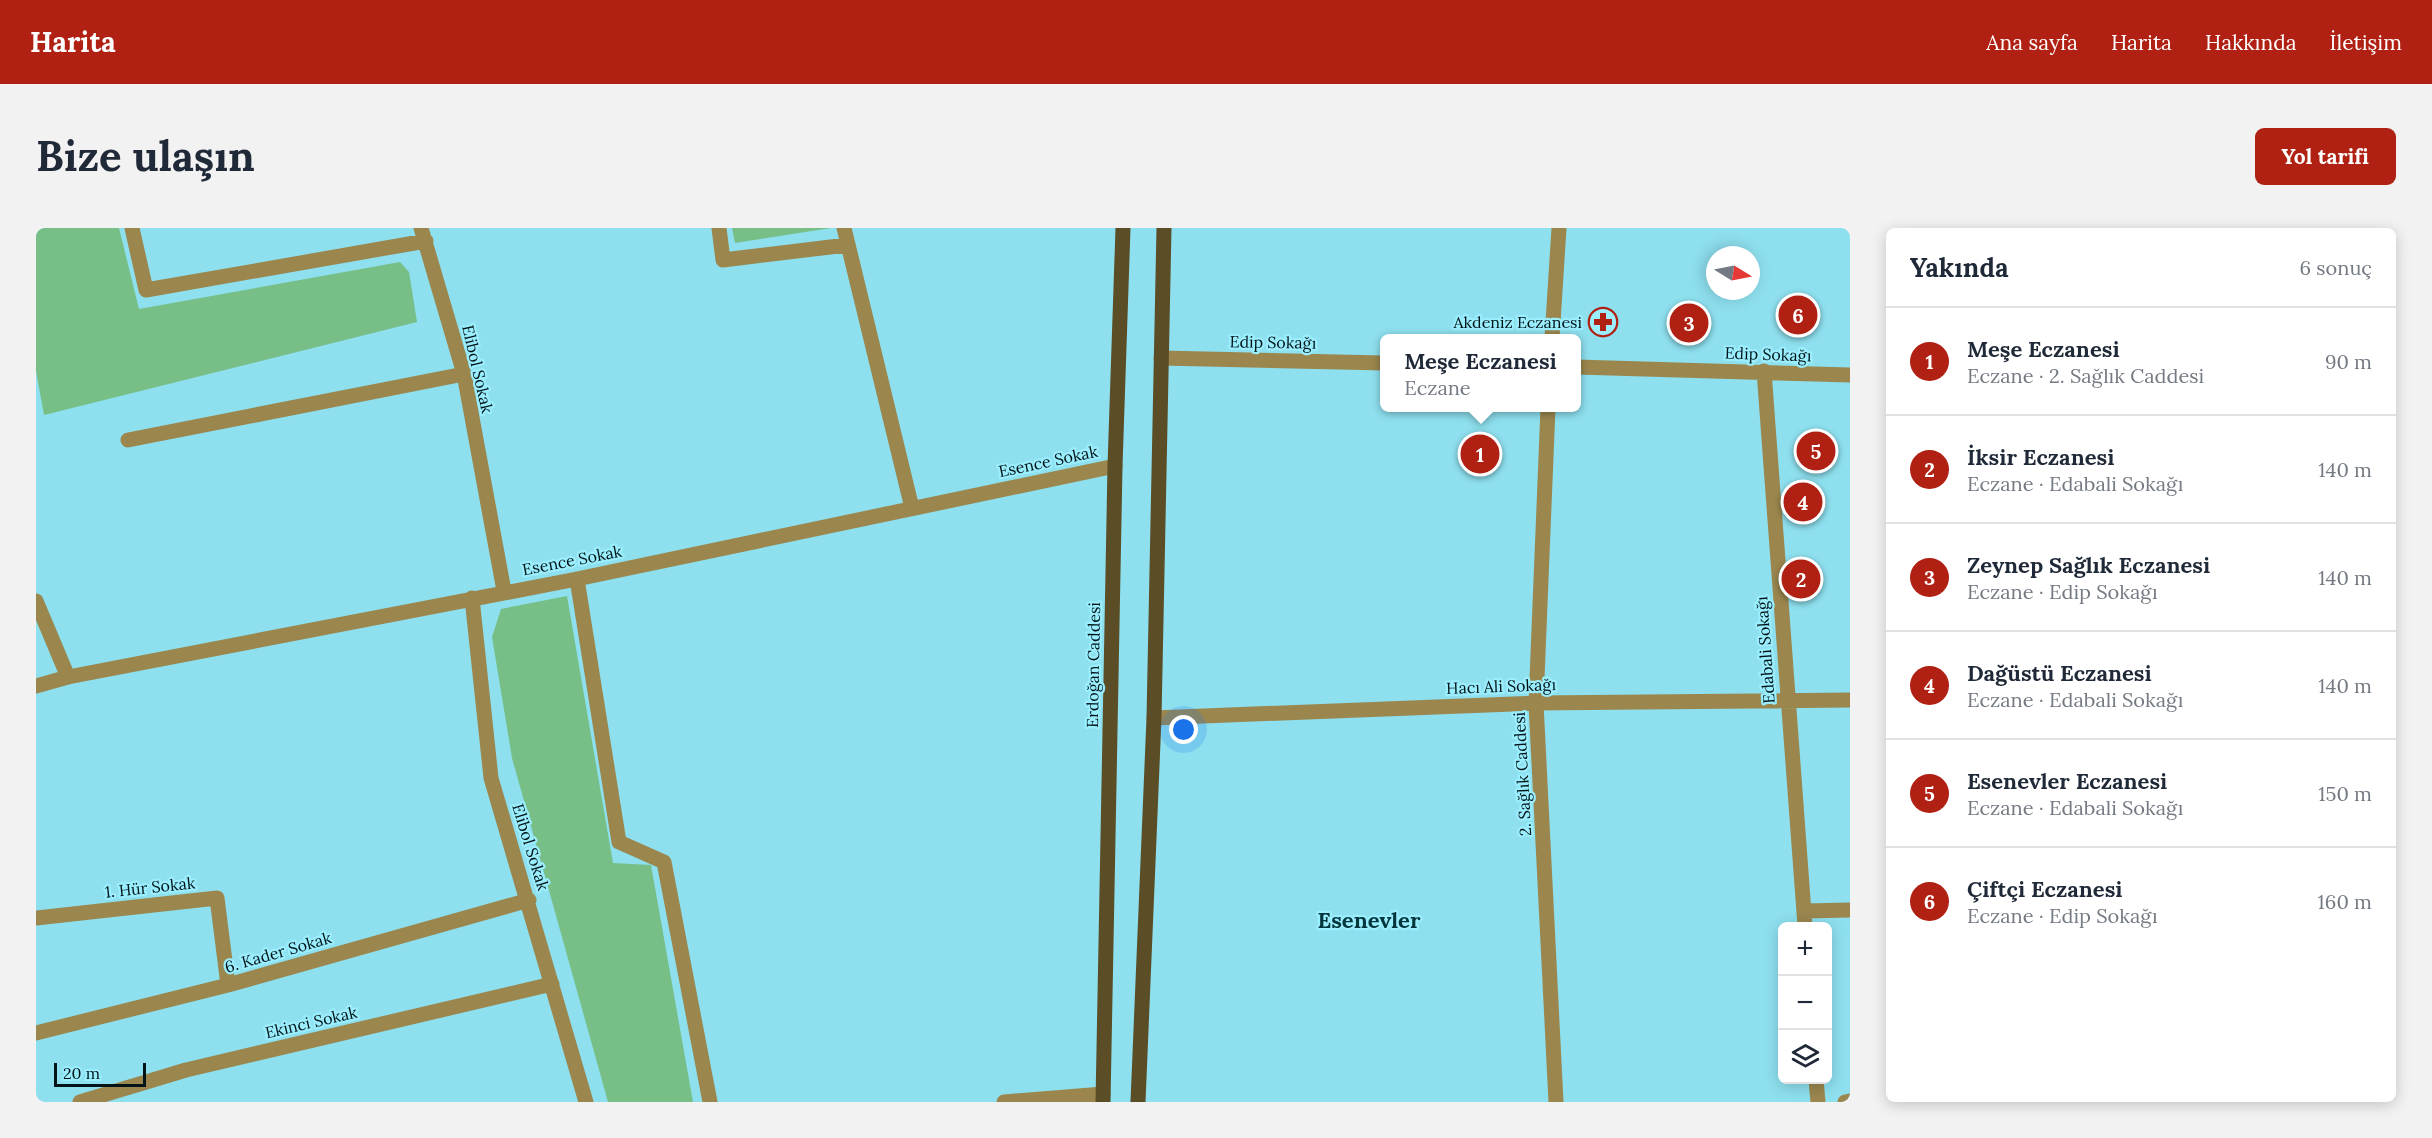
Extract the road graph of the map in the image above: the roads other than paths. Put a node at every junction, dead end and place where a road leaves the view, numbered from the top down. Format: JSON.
{"nodes":[{"id":1,"x":132,"y":228,"type":"edge"},
{"id":2,"x":719,"y":228,"type":"edge"},
{"id":3,"x":844,"y":228,"type":"edge"},
{"id":4,"x":1123,"y":228,"type":"edge"},
{"id":5,"x":1164,"y":228,"type":"edge"},
{"id":6,"x":1559,"y":228,"type":"edge"},
{"id":7,"x":423,"y":235,"type":"edge"},
{"id":8,"x":847,"y":245,"type":"junction"},
{"id":9,"x":1551,"y":334,"type":"edge"},
{"id":10,"x":1161,"y":358,"type":"junction"},
{"id":11,"x":1380,"y":363,"type":"edge"},
{"id":12,"x":1581,"y":367,"type":"edge"},
{"id":13,"x":1764,"y":371,"type":"junction"},
{"id":14,"x":464,"y":374,"type":"junction"},
{"id":15,"x":1850,"y":375,"type":"edge"},
{"id":16,"x":1548,"y":412,"type":"edge"},
{"id":17,"x":128,"y":440,"type":"dead end"},
{"id":18,"x":1115,"y":466,"type":"junction"},
{"id":19,"x":912,"y":508,"type":"junction"},
{"id":20,"x":577,"y":579,"type":"junction"},
{"id":21,"x":504,"y":591,"type":"junction"},
{"id":22,"x":472,"y":598,"type":"junction"},
{"id":23,"x":36,"y":602,"type":"edge"},
{"id":24,"x":68,"y":677,"type":"junction"},
{"id":25,"x":36,"y":686,"type":"edge"},
{"id":26,"x":1850,"y":700,"type":"edge"},
{"id":27,"x":1786,"y":701,"type":"junction"},
{"id":28,"x":1536,"y":703,"type":"junction"},
{"id":29,"x":1154,"y":718,"type":"junction"},
{"id":30,"x":528,"y":900,"type":"junction"},
{"id":31,"x":1850,"y":910,"type":"edge"},
{"id":32,"x":1804,"y":911,"type":"junction"},
{"id":33,"x":36,"y":918,"type":"edge"},
{"id":34,"x":1805,"y":922,"type":"edge"},
{"id":35,"x":552,"y":984,"type":"junction"},
{"id":36,"x":228,"y":985,"type":"junction"},
{"id":37,"x":36,"y":1033,"type":"edge"},
{"id":38,"x":1816,"y":1084,"type":"edge"},
{"id":39,"x":1103,"y":1098,"type":"edge"},
{"id":40,"x":1850,"y":1101,"type":"edge"},
{"id":41,"x":80,"y":1102,"type":"edge"},
{"id":42,"x":586,"y":1102,"type":"edge"},
{"id":43,"x":710,"y":1102,"type":"edge"},
{"id":44,"x":1004,"y":1102,"type":"edge"},
{"id":45,"x":1138,"y":1102,"type":"edge"},
{"id":46,"x":1556,"y":1102,"type":"edge"},
{"id":47,"x":1818,"y":1102,"type":"edge"},
{"id":48,"x":1845,"y":1102,"type":"edge"}],
"edges":[{"from":1,"to":7,"type":"street"},
{"from":2,"to":8,"type":"street"},
{"from":3,"to":8,"type":"street"},
{"from":4,"to":18,"type":"main road","name":"Erdoğan Caddesi"},
{"from":5,"to":10,"type":"main road"},
{"from":6,"to":9,"type":"street"},
{"from":7,"to":14,"type":"street","name":"Elibol Sokak"},
{"from":8,"to":19,"type":"street"},
{"from":10,"to":11,"type":"street","name":"Edip Sokağı"},
{"from":10,"to":29,"type":"main road"},
{"from":12,"to":13,"type":"street","name":"Edip Sokağı"},
{"from":13,"to":15,"type":"street","name":"Edip Sokağı"},
{"from":13,"to":27,"type":"street","name":"Edabali Sokağı"},
{"from":14,"to":17,"type":"street"},
{"from":14,"to":21,"type":"street","name":"Elibol Sokak"},
{"from":16,"to":28,"type":"street","name":"2. Sağlık Caddesi"},
{"from":18,"to":19,"type":"street","name":"Esence Sokak"},
{"from":18,"to":39,"type":"main road","name":"Erdoğan Caddesi"},
{"from":19,"to":20,"type":"street","name":"Esence Sokak"},
{"from":20,"to":21,"type":"street","name":"Esence Sokak"},
{"from":20,"to":43,"type":"street"},
{"from":21,"to":22,"type":"street","name":"Esence Sokak"},
{"from":22,"to":24,"type":"street","name":"Esence Sokak"},
{"from":22,"to":30,"type":"street","name":"Elibol Sokak"},
{"from":23,"to":24,"type":"street"},
{"from":24,"to":25,"type":"street","name":"Esence Sokak"},
{"from":26,"to":27,"type":"street","name":"Hacı Ali Sokağı"},
{"from":27,"to":28,"type":"street","name":"Hacı Ali Sokağı"},
{"from":27,"to":32,"type":"street","name":"Edabali Sokağı"},
{"from":28,"to":29,"type":"street","name":"Hacı Ali Sokağı"},
{"from":28,"to":46,"type":"street","name":"2. Sağlık Caddesi"},
{"from":29,"to":45,"type":"main road"},
{"from":30,"to":35,"type":"street","name":"Elibol Sokak"},
{"from":30,"to":36,"type":"street","name":"6. Kader Sokak"},
{"from":31,"to":32,"type":"street"},
{"from":32,"to":34,"type":"street","name":"Edabali Sokağı"},
{"from":33,"to":36,"type":"street","name":"1. Hür Sokak"},
{"from":35,"to":41,"type":"street","name":"Ekinci Sokak"},
{"from":35,"to":42,"type":"street","name":"Elibol Sokak"},
{"from":36,"to":37,"type":"street","name":"6. Kader Sokak"},
{"from":38,"to":47,"type":"street"},
{"from":39,"to":44,"type":"street"},
{"from":40,"to":48,"type":"street"}]}
